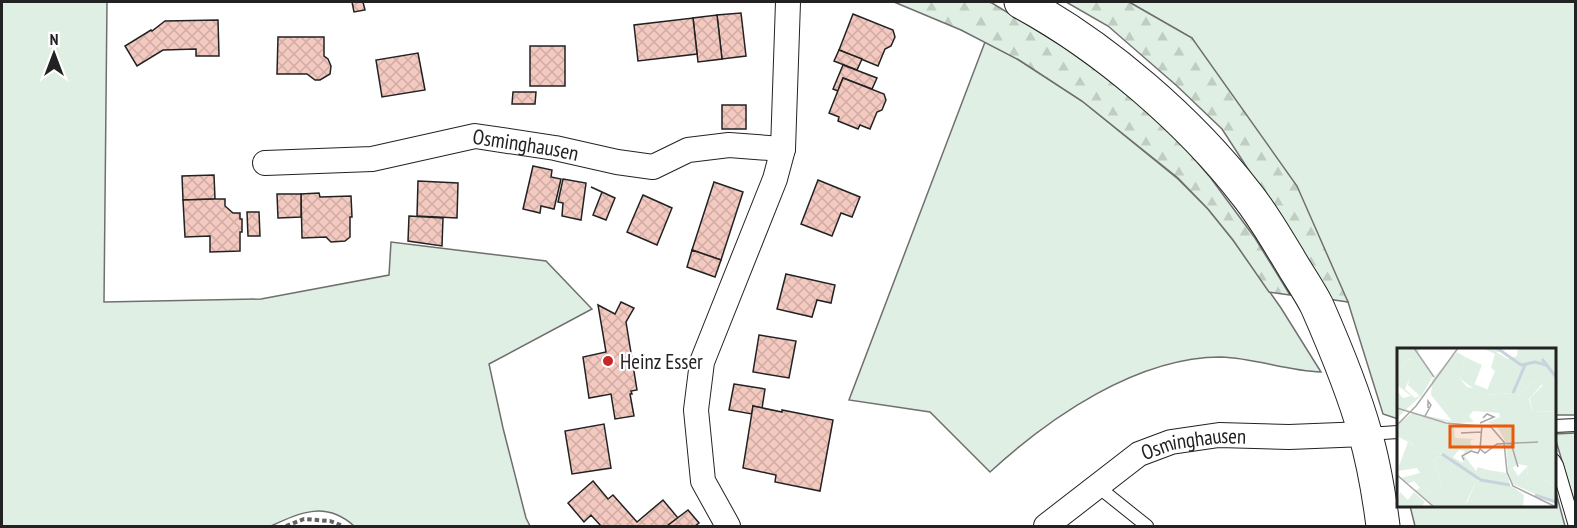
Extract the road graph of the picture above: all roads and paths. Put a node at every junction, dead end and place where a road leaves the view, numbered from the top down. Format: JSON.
{"nodes":[{"id":1,"x":788,"y":2,"type":"edge"},
{"id":2,"x":1021,"y":2,"type":"edge"},
{"id":3,"x":783,"y":149,"type":"junction"},
{"id":4,"x":265,"y":163,"type":"dead end"},
{"id":5,"x":1575,"y":425,"type":"edge"},
{"id":6,"x":1556,"y":426,"type":"edge"},
{"id":7,"x":1397,"y":432,"type":"edge"},
{"id":8,"x":1365,"y":434,"type":"junction"},
{"id":9,"x":1556,"y":463,"type":"edge"},
{"id":10,"x":1097,"y":486,"type":"junction"},
{"id":11,"x":286,"y":526,"type":"edge"},
{"id":12,"x":342,"y":526,"type":"edge"},
{"id":13,"x":728,"y":526,"type":"edge"},
{"id":14,"x":1046,"y":526,"type":"edge"},
{"id":15,"x":1147,"y":526,"type":"edge"},
{"id":16,"x":1383,"y":526,"type":"edge"},
{"id":17,"x":1575,"y":526,"type":"edge"}],
"edges":[{"from":1,"to":3,"type":"street"},
{"from":2,"to":8,"type":"main road"},
{"from":3,"to":4,"type":"street","name":"Osminghausen"},
{"from":3,"to":13,"type":"street"},
{"from":5,"to":6,"type":"lane"},
{"from":7,"to":8,"type":"lane"},
{"from":8,"to":10,"type":"street","name":"Osminghausen"},
{"from":8,"to":16,"type":"main road"},
{"from":9,"to":17,"type":"lane"},
{"from":10,"to":14,"type":"street","name":"Osminghausen"},
{"from":10,"to":15,"type":"lane"},
{"from":11,"to":12,"type":"path"}]}
